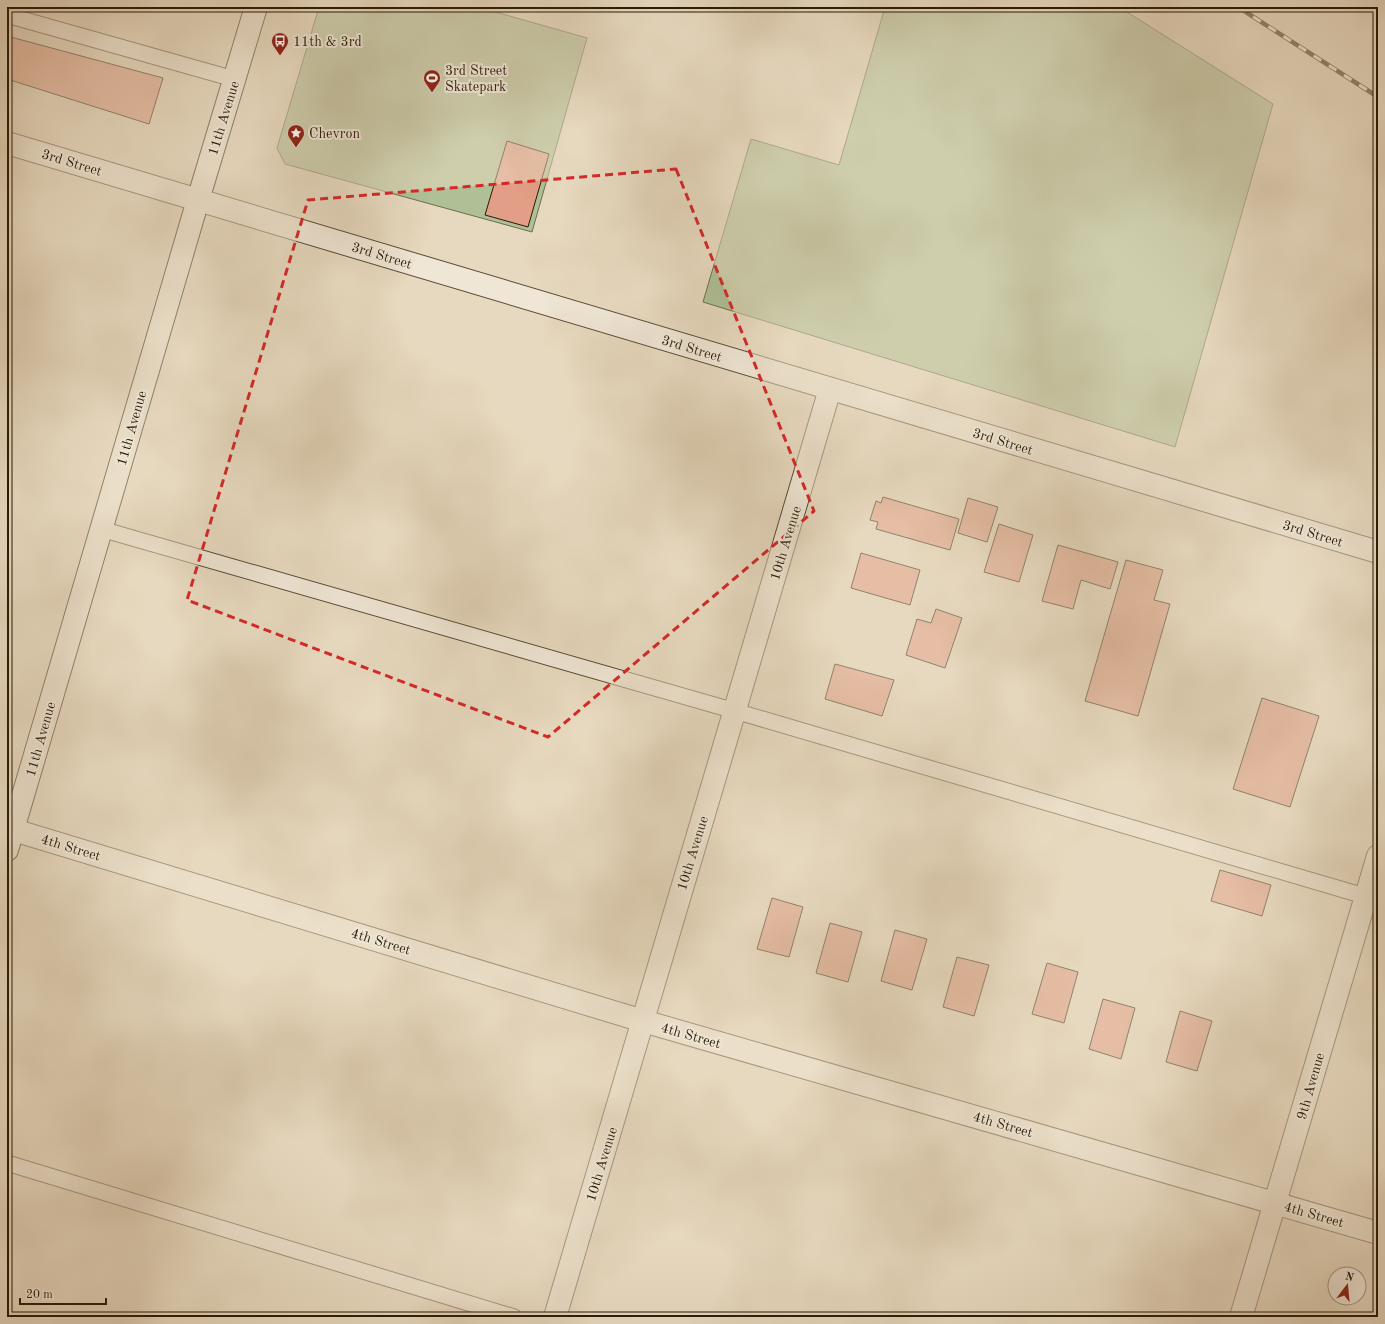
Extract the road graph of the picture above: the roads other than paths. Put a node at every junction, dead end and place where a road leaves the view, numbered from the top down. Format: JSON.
{"nodes":[{"id":1,"x":256,"y":7,"type":"edge"},
{"id":2,"x":7,"y":15,"type":"edge"},
{"id":3,"x":234,"y":79,"type":"junction"},
{"id":4,"x":7,"y":143,"type":"edge"},
{"id":5,"x":198,"y":200,"type":"junction"},
{"id":6,"x":830,"y":389,"type":"junction"},
{"id":7,"x":102,"y":529,"type":"junction"},
{"id":8,"x":1378,"y":552,"type":"edge"},
{"id":9,"x":735,"y":710,"type":"junction"},
{"id":10,"x":9,"y":836,"type":"edge"},
{"id":11,"x":1378,"y":856,"type":"edge"},
{"id":12,"x":1372,"y":898,"type":"edge"},
{"id":13,"x":643,"y":1021,"type":"junction"},
{"id":14,"x":7,"y":1163,"type":"edge"},
{"id":15,"x":1276,"y":1203,"type":"junction"},
{"id":16,"x":1378,"y":1233,"type":"edge"},
{"id":17,"x":514,"y":1317,"type":"edge"},
{"id":18,"x":555,"y":1317,"type":"edge"},
{"id":19,"x":1241,"y":1317,"type":"edge"}],
"edges":[{"from":1,"to":3,"type":"street","name":"11th Avenue"},
{"from":2,"to":3,"type":"lane"},
{"from":3,"to":5,"type":"street","name":"11th Avenue"},
{"from":4,"to":5,"type":"street","name":"3rd Street"},
{"from":5,"to":6,"type":"street","name":"3rd Street"},
{"from":5,"to":7,"type":"street","name":"11th Avenue"},
{"from":6,"to":8,"type":"street","name":"3rd Street"},
{"from":6,"to":9,"type":"street","name":"10th Avenue"},
{"from":7,"to":9,"type":"lane"},
{"from":7,"to":10,"type":"street","name":"11th Avenue"},
{"from":9,"to":12,"type":"lane"},
{"from":9,"to":13,"type":"street","name":"10th Avenue"},
{"from":10,"to":13,"type":"street","name":"4th Street"},
{"from":11,"to":12,"type":"street","name":"9th Avenue"},
{"from":12,"to":15,"type":"street","name":"9th Avenue"},
{"from":13,"to":15,"type":"street","name":"4th Street"},
{"from":13,"to":18,"type":"street","name":"10th Avenue"},
{"from":14,"to":17,"type":"lane"},
{"from":15,"to":16,"type":"street","name":"4th Street"},
{"from":15,"to":19,"type":"street","name":"9th Avenue"}]}
